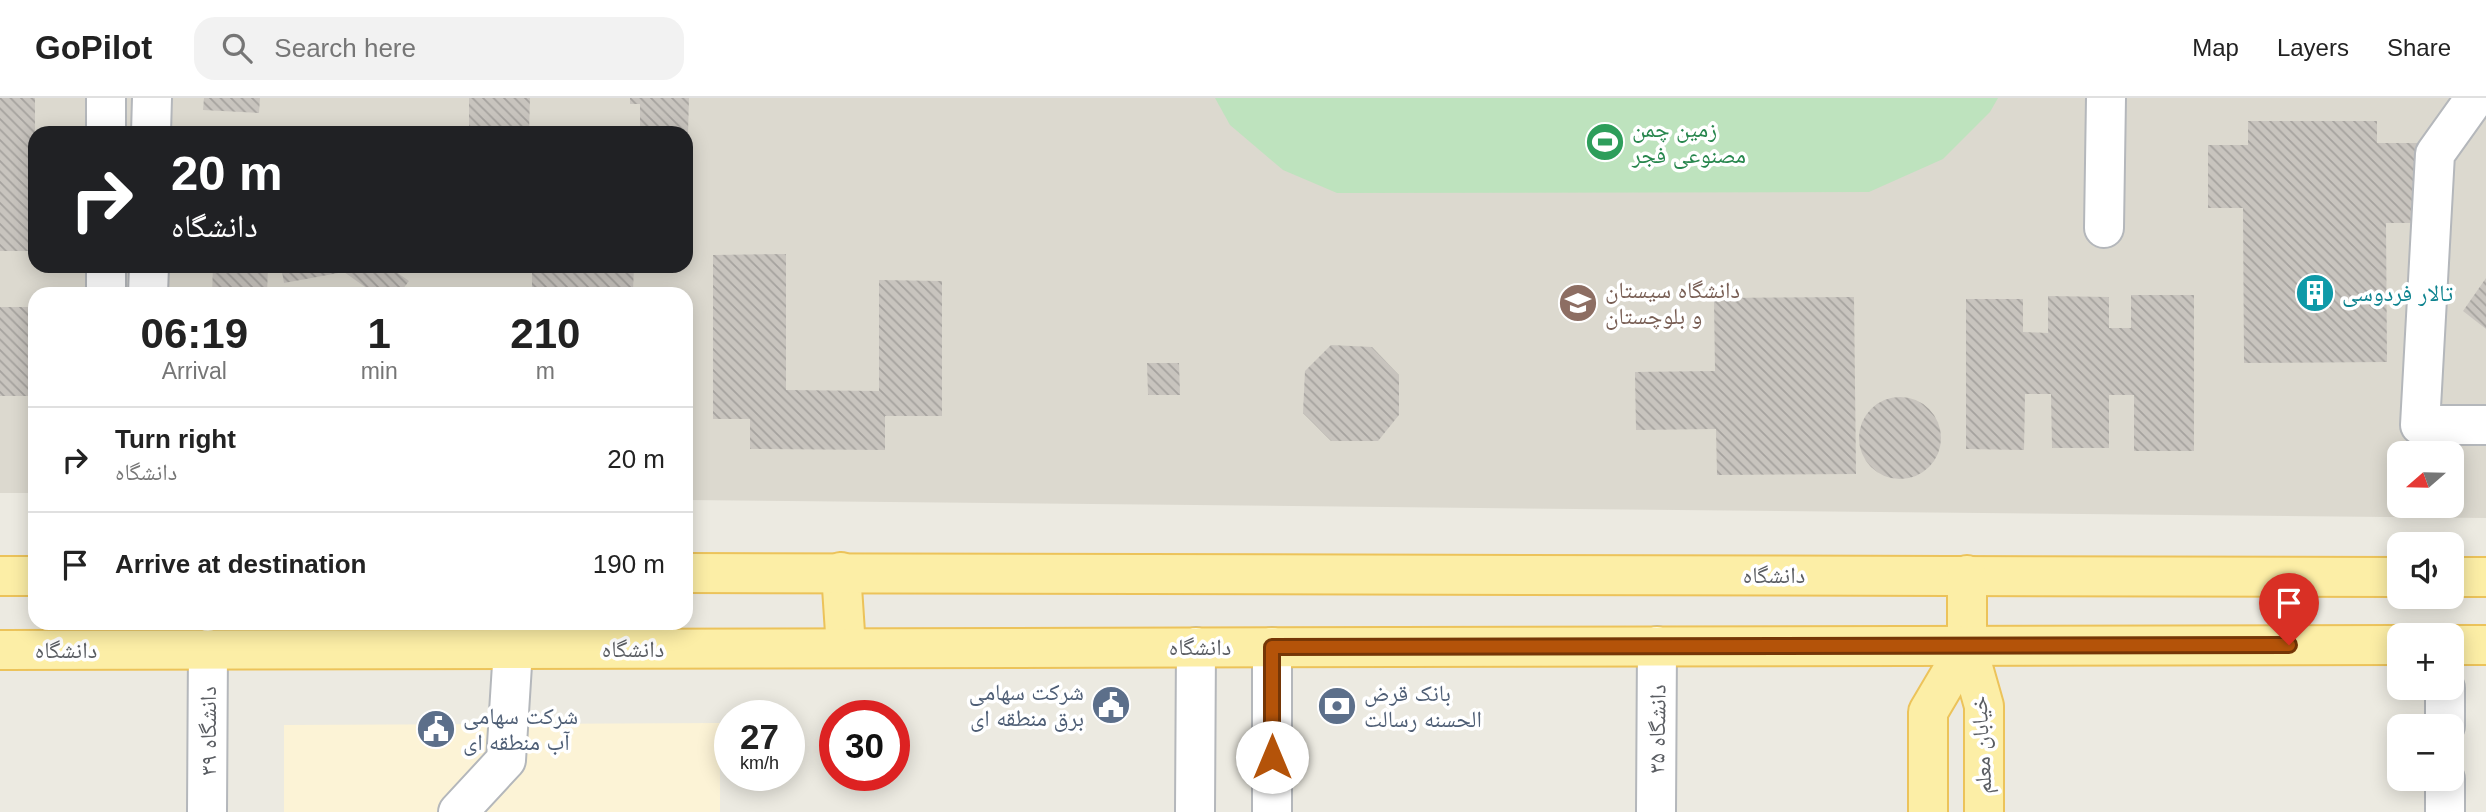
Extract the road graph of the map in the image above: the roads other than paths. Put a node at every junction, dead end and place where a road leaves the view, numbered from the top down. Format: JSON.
{"nodes":[{"id":1,"x":106,"y":98,"type":"edge"},
{"id":2,"x":152,"y":98,"type":"edge"},
{"id":3,"x":2106,"y":98,"type":"edge"},
{"id":4,"x":2475,"y":98,"type":"edge"},
{"id":5,"x":106,"y":126,"type":"edge"},
{"id":6,"x":151,"y":126,"type":"edge"},
{"id":7,"x":2104,"y":228,"type":"dead end"},
{"id":8,"x":2486,"y":425,"type":"edge"},
{"id":9,"x":841,"y":572,"type":"junction"},
{"id":10,"x":693,"y":573,"type":"edge"},
{"id":11,"x":1967,"y":575,"type":"junction"},
{"id":12,"x":0,"y":576,"type":"edge"},
{"id":13,"x":28,"y":576,"type":"edge"},
{"id":14,"x":2387,"y":577,"type":"edge"},
{"id":15,"x":2464,"y":577,"type":"edge"},
{"id":16,"x":2486,"y":577,"type":"edge"},
{"id":17,"x":2387,"y":645,"type":"edge"},
{"id":18,"x":2464,"y":645,"type":"edge"},
{"id":19,"x":2486,"y":645,"type":"edge"},
{"id":20,"x":1657,"y":646,"type":"junction"},
{"id":21,"x":1967,"y":646,"type":"junction"},
{"id":22,"x":1196,"y":647,"type":"junction"},
{"id":23,"x":1272,"y":647,"type":"junction"},
{"id":24,"x":846,"y":648,"type":"junction"},
{"id":25,"x":208,"y":649,"type":"junction"},
{"id":26,"x":508,"y":649,"type":"junction"},
{"id":27,"x":0,"y":650,"type":"edge"},
{"id":28,"x":2445,"y":791,"type":"edge"},
{"id":29,"x":207,"y":812,"type":"edge"},
{"id":30,"x":458,"y":812,"type":"edge"},
{"id":31,"x":1195,"y":812,"type":"edge"},
{"id":32,"x":1272,"y":812,"type":"edge"},
{"id":33,"x":1656,"y":812,"type":"edge"},
{"id":34,"x":1928,"y":812,"type":"edge"},
{"id":35,"x":1984,"y":812,"type":"edge"},
{"id":36,"x":2445,"y":812,"type":"edge"}],
"edges":[{"from":1,"to":5,"type":"street"},
{"from":2,"to":6,"type":"street"},
{"from":3,"to":7,"type":"street"},
{"from":4,"to":8,"type":"street"},
{"from":9,"to":10,"type":"main road","name":"دانشگاه"},
{"from":9,"to":11,"type":"main road","name":"دانشگاه"},
{"from":9,"to":24,"type":"main road"},
{"from":11,"to":14,"type":"main road","name":"دانشگاه"},
{"from":11,"to":21,"type":"main road"},
{"from":12,"to":13,"type":"main road"},
{"from":15,"to":16,"type":"main road"},
{"from":17,"to":21,"type":"main road","name":"دانشگاه"},
{"from":18,"to":19,"type":"main road"},
{"from":20,"to":21,"type":"main road","name":"دانشگاه"},
{"from":20,"to":23,"type":"main road","name":"دانشگاه"},
{"from":20,"to":33,"type":"street","name":"دانشگاه ۳۵"},
{"from":21,"to":34,"type":"main road","name":"خیابان معلم"},
{"from":21,"to":35,"type":"main road","name":"خیابان معلم"},
{"from":22,"to":23,"type":"main road","name":"دانشگاه"},
{"from":22,"to":24,"type":"main road","name":"دانشگاه"},
{"from":22,"to":31,"type":"street"},
{"from":23,"to":32,"type":"street"},
{"from":24,"to":26,"type":"main road","name":"دانشگاه"},
{"from":25,"to":26,"type":"main road","name":"دانشگاه"},
{"from":25,"to":27,"type":"main road","name":"دانشگاه"},
{"from":25,"to":29,"type":"street","name":"دانشگاه ۳۹"},
{"from":26,"to":30,"type":"street"},
{"from":28,"to":36,"type":"street"}]}
